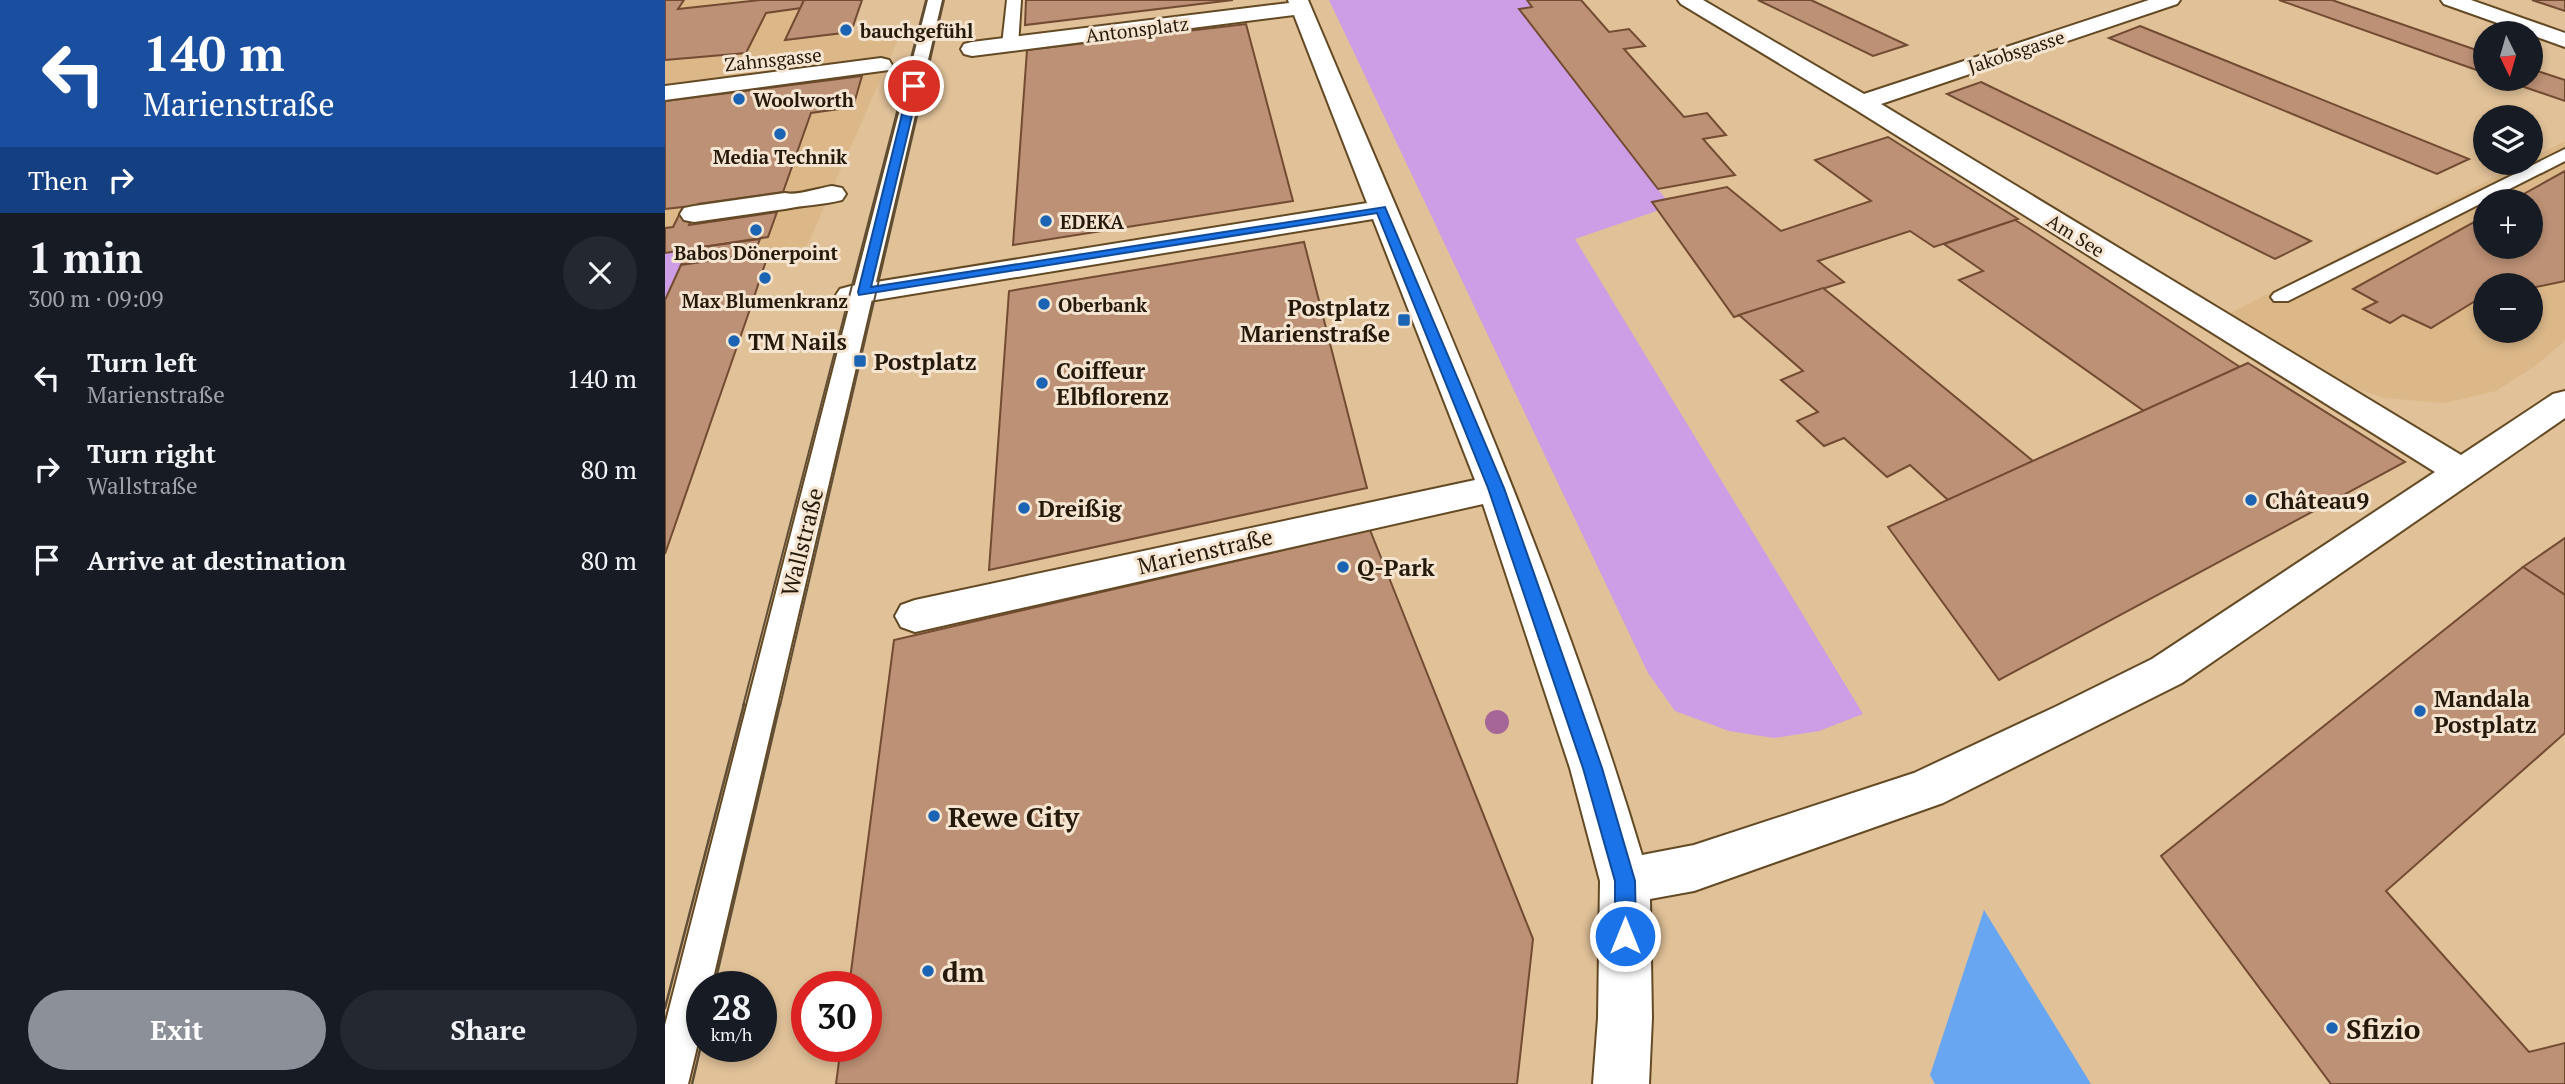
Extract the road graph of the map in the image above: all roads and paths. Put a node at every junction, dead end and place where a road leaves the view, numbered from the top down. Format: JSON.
{"nodes":[{"id":1,"x":935,"y":0,"type":"edge"},
{"id":2,"x":1014,"y":0,"type":"edge"},
{"id":3,"x":1688,"y":0,"type":"edge"},
{"id":4,"x":2170,"y":0,"type":"edge"},
{"id":5,"x":2451,"y":0,"type":"edge"},
{"id":6,"x":1300,"y":4,"type":"edge"},
{"id":7,"x":2565,"y":40,"type":"edge"},
{"id":8,"x":870,"y":44,"type":"dead end"},
{"id":9,"x":1010,"y":45,"type":"junction"},
{"id":10,"x":972,"y":50,"type":"dead end"},
{"id":11,"x":881,"y":65,"type":"dead end"},
{"id":12,"x":704,"y":66,"type":"dead end"},
{"id":13,"x":665,"y":93,"type":"edge"},
{"id":14,"x":1863,"y":103,"type":"junction"},
{"id":15,"x":2565,"y":154,"type":"edge"},
{"id":16,"x":807,"y":198,"type":"dead end"},
{"id":17,"x":1381,"y":209,"type":"junction"},
{"id":18,"x":679,"y":216,"type":"edge"},
{"id":19,"x":857,"y":294,"type":"junction"},
{"id":20,"x":2281,"y":297,"type":"dead end"},
{"id":21,"x":2565,"y":402,"type":"edge"},
{"id":22,"x":2463,"y":473,"type":"junction"},
{"id":23,"x":1496,"y":488,"type":"junction"},
{"id":24,"x":915,"y":616,"type":"dead end"},
{"id":25,"x":1625,"y":881,"type":"junction"},
{"id":26,"x":669,"y":1084,"type":"edge"},
{"id":27,"x":1621,"y":1084,"type":"edge"}],
"edges":[{"from":1,"to":19,"type":"lane","name":"Wallstraße"},
{"from":2,"to":9,"type":"lane"},
{"from":3,"to":14,"type":"street","name":"Am See"},
{"from":4,"to":14,"type":"street","name":"Jakobsgasse"},
{"from":5,"to":7,"type":"street"},
{"from":6,"to":9,"type":"street","name":"Antonsplatz"},
{"from":6,"to":17,"type":"street"},
{"from":8,"to":12,"type":"street","name":"Zahnsgasse"},
{"from":9,"to":10,"type":"street","name":"Antonsplatz"},
{"from":11,"to":13,"type":"street","name":"Zahnsgasse"},
{"from":14,"to":22,"type":"street","name":"Am See"},
{"from":15,"to":20,"type":"lane"},
{"from":16,"to":18,"type":"street"},
{"from":17,"to":19,"type":"street"},
{"from":17,"to":23,"type":"street"},
{"from":19,"to":26,"type":"lane","name":"Wallstraße"},
{"from":21,"to":22,"type":"street"},
{"from":22,"to":25,"type":"street"},
{"from":23,"to":24,"type":"street","name":"Marienstraße"},
{"from":23,"to":25,"type":"street"},
{"from":25,"to":27,"type":"street"}]}
